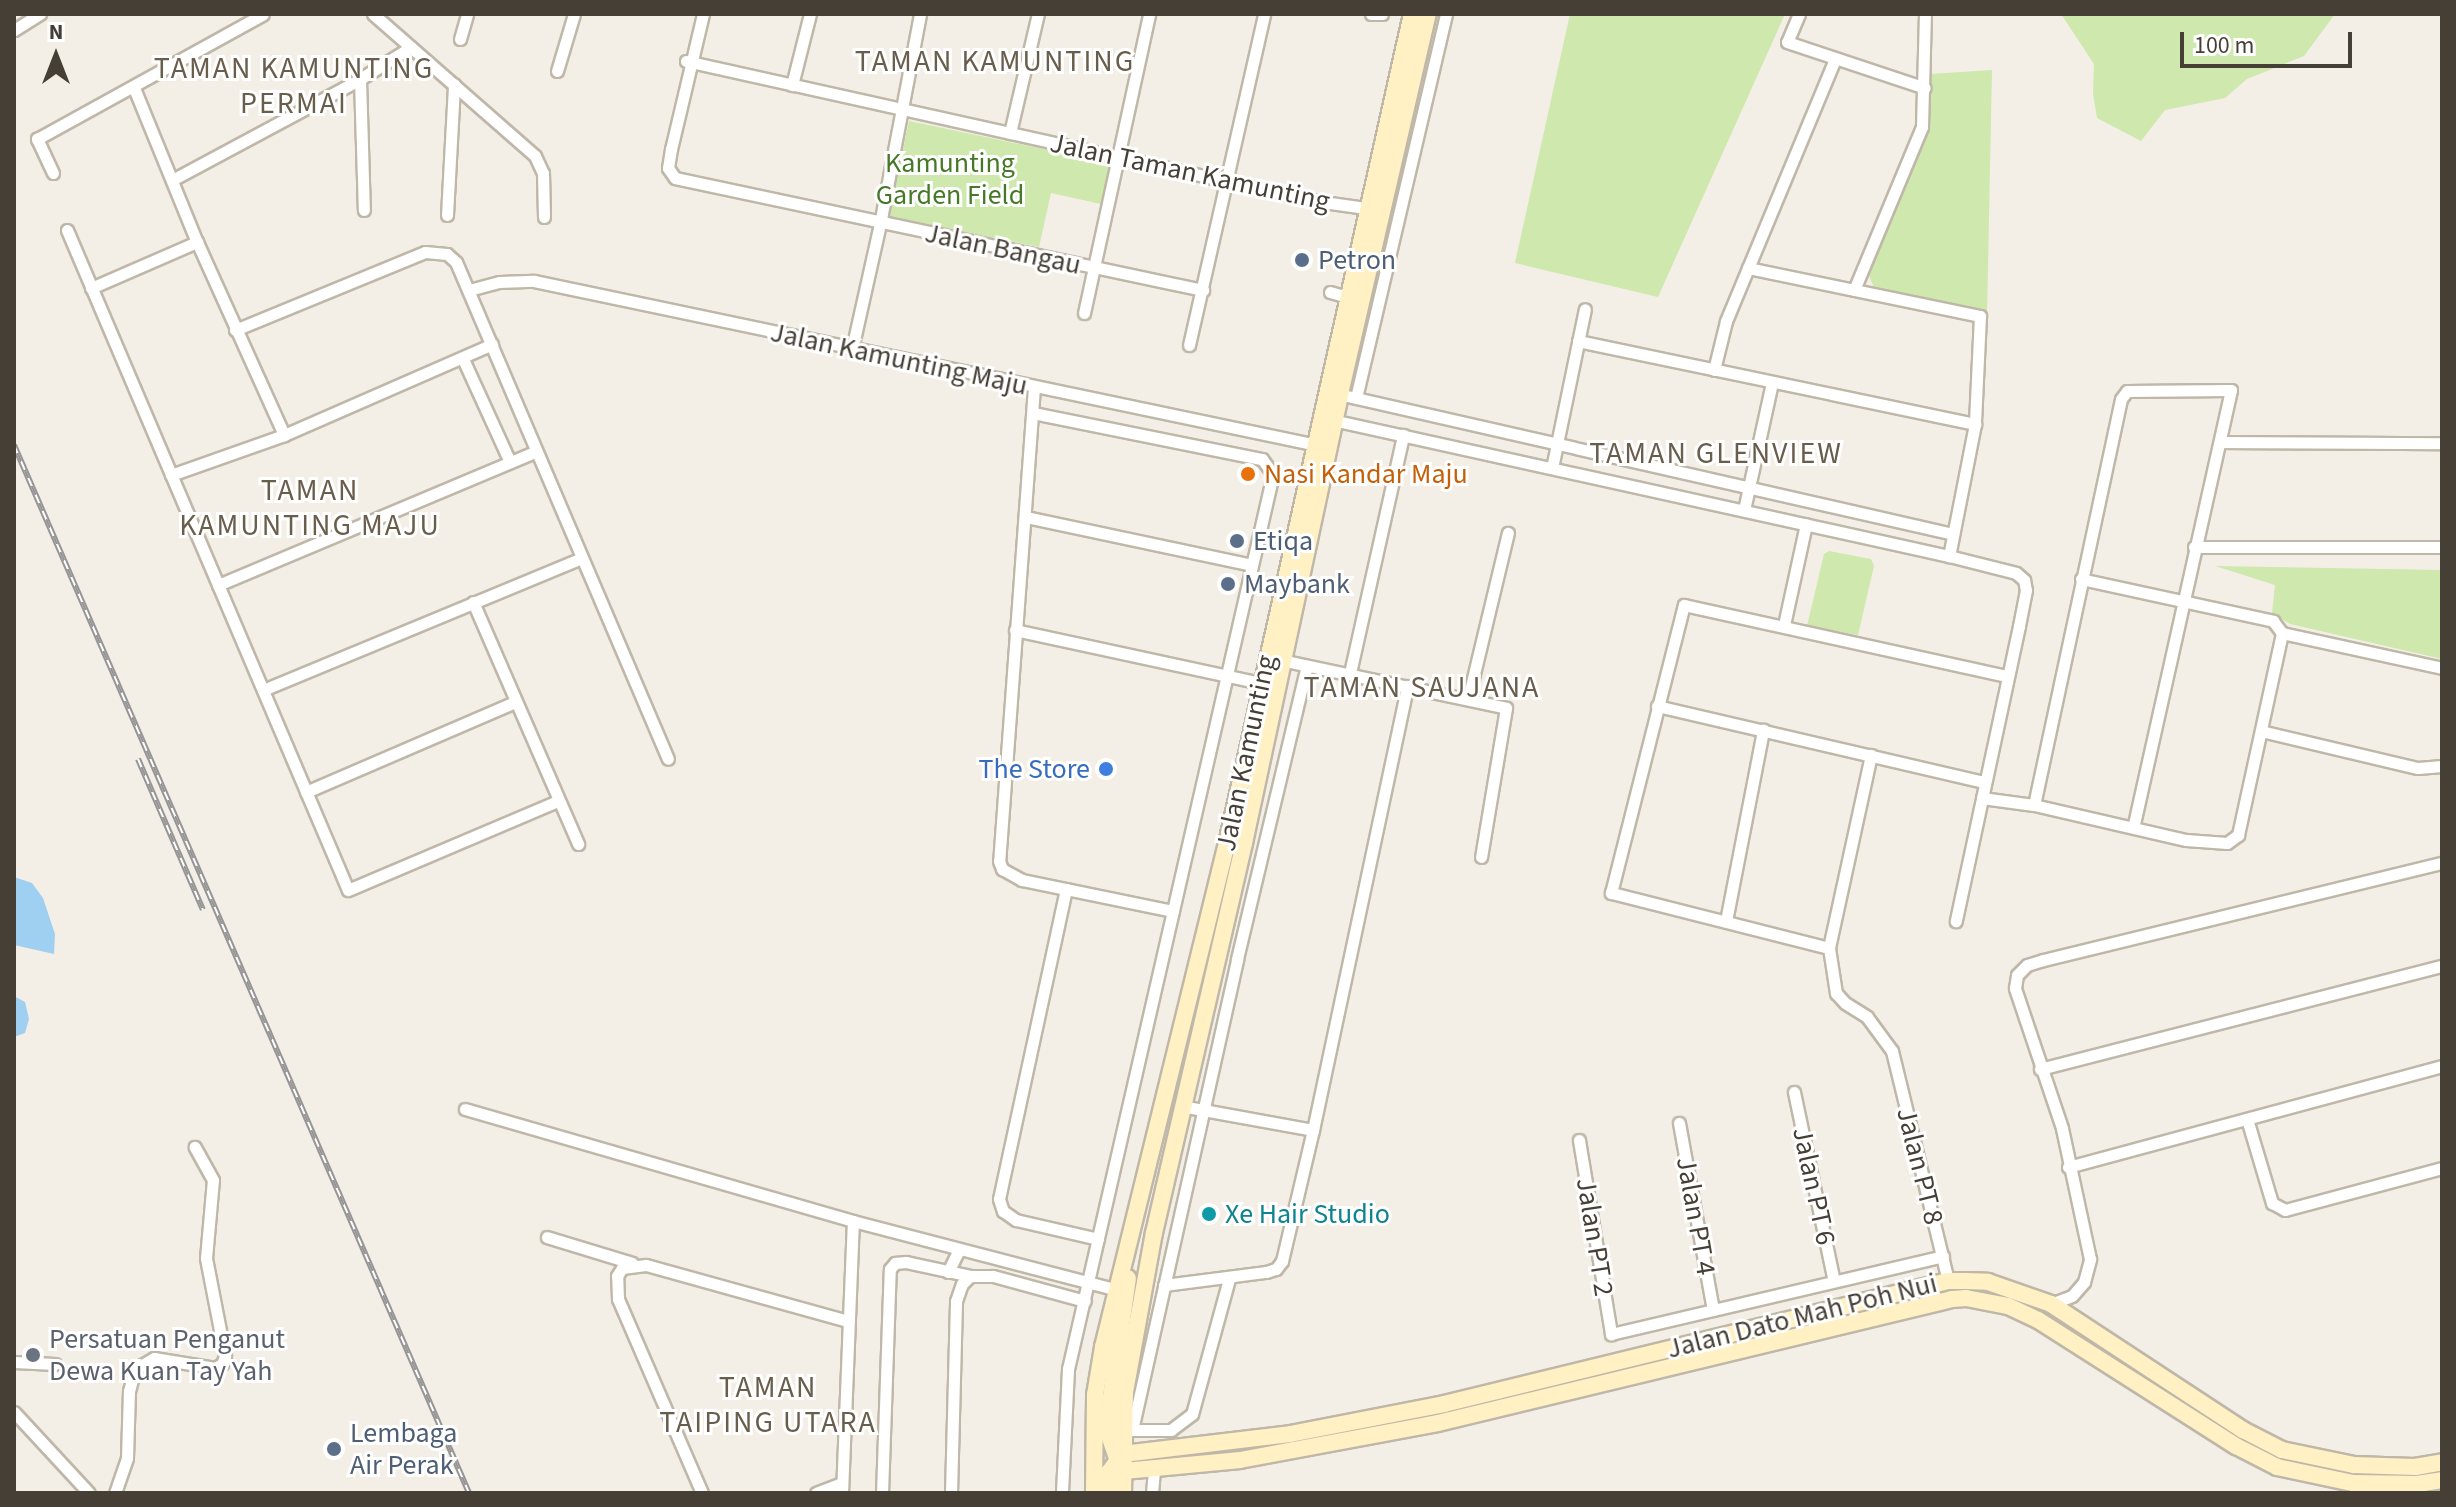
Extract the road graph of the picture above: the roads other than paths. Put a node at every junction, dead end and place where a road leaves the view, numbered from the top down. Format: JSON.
{"nodes":[{"id":1,"x":40,"y":14,"type":"edge"},
{"id":2,"x":373,"y":14,"type":"edge"},
{"id":3,"x":467,"y":14,"type":"edge"},
{"id":4,"x":574,"y":14,"type":"edge"},
{"id":5,"x":703,"y":14,"type":"edge"},
{"id":6,"x":810,"y":14,"type":"edge"},
{"id":7,"x":920,"y":14,"type":"edge"},
{"id":8,"x":1038,"y":14,"type":"edge"},
{"id":9,"x":1149,"y":14,"type":"edge"},
{"id":10,"x":1264,"y":14,"type":"edge"},
{"id":11,"x":1371,"y":14,"type":"edge"},
{"id":12,"x":1382,"y":14,"type":"edge"},
{"id":13,"x":1412,"y":14,"type":"edge"},
{"id":14,"x":1428,"y":14,"type":"edge"},
{"id":15,"x":1446,"y":14,"type":"edge"},
{"id":16,"x":1799,"y":14,"type":"edge"},
{"id":17,"x":1925,"y":14,"type":"edge"},
{"id":18,"x":258,"y":15,"type":"edge"},
{"id":19,"x":14,"y":30,"type":"edge"},
{"id":20,"x":460,"y":39,"type":"dead end"},
{"id":21,"x":411,"y":47,"type":"junction"},
{"id":22,"x":1835,"y":59,"type":"junction"},
{"id":23,"x":689,"y":62,"type":"junction"},
{"id":24,"x":557,"y":71,"type":"dead end"},
{"id":25,"x":360,"y":79,"type":"junction"},
{"id":26,"x":454,"y":84,"type":"junction"},
{"id":27,"x":792,"y":85,"type":"junction"},
{"id":28,"x":134,"y":88,"type":"junction"},
{"id":29,"x":1925,"y":88,"type":"junction"},
{"id":30,"x":901,"y":109,"type":"junction"},
{"id":31,"x":1010,"y":133,"type":"junction"},
{"id":32,"x":1120,"y":156,"type":"junction"},
{"id":33,"x":53,"y":173,"type":"dead end"},
{"id":34,"x":1227,"y":179,"type":"junction"},
{"id":35,"x":172,"y":180,"type":"junction"},
{"id":36,"x":1366,"y":208,"type":"junction"},
{"id":37,"x":364,"y":210,"type":"dead end"},
{"id":38,"x":447,"y":215,"type":"dead end"},
{"id":39,"x":544,"y":217,"type":"dead end"},
{"id":40,"x":880,"y":224,"type":"junction"},
{"id":41,"x":67,"y":230,"type":"dead end"},
{"id":42,"x":197,"y":242,"type":"junction"},
{"id":43,"x":1095,"y":268,"type":"junction"},
{"id":44,"x":1748,"y":268,"type":"junction"},
{"id":45,"x":91,"y":288,"type":"junction"},
{"id":46,"x":469,"y":290,"type":"junction"},
{"id":47,"x":1203,"y":290,"type":"junction"},
{"id":48,"x":1854,"y":290,"type":"junction"},
{"id":49,"x":1585,"y":309,"type":"dead end"},
{"id":50,"x":1084,"y":313,"type":"dead end"},
{"id":51,"x":235,"y":330,"type":"junction"},
{"id":52,"x":1578,"y":341,"type":"junction"},
{"id":53,"x":492,"y":344,"type":"junction"},
{"id":54,"x":1189,"y":345,"type":"dead end"},
{"id":55,"x":852,"y":349,"type":"junction"},
{"id":56,"x":463,"y":359,"type":"junction"},
{"id":57,"x":1714,"y":370,"type":"junction"},
{"id":58,"x":1772,"y":383,"type":"junction"},
{"id":59,"x":1034,"y":387,"type":"junction"},
{"id":60,"x":1341,"y":394,"type":"junction"},
{"id":61,"x":1033,"y":413,"type":"junction"},
{"id":62,"x":1327,"y":418,"type":"junction"},
{"id":63,"x":1975,"y":424,"type":"junction"},
{"id":64,"x":284,"y":435,"type":"junction"},
{"id":65,"x":1403,"y":435,"type":"junction"},
{"id":66,"x":2220,"y":442,"type":"junction"},
{"id":67,"x":2442,"y":443,"type":"edge"},
{"id":68,"x":1557,"y":444,"type":"junction"},
{"id":69,"x":1322,"y":446,"type":"junction"},
{"id":70,"x":536,"y":451,"type":"junction"},
{"id":71,"x":510,"y":462,"type":"junction"},
{"id":72,"x":1552,"y":468,"type":"junction"},
{"id":73,"x":171,"y":475,"type":"junction"},
{"id":74,"x":1750,"y":488,"type":"junction"},
{"id":75,"x":1744,"y":510,"type":"junction"},
{"id":76,"x":1026,"y":517,"type":"junction"},
{"id":77,"x":1806,"y":524,"type":"junction"},
{"id":78,"x":1508,"y":533,"type":"dead end"},
{"id":79,"x":1953,"y":534,"type":"junction"},
{"id":80,"x":2194,"y":547,"type":"junction"},
{"id":81,"x":2442,"y":547,"type":"edge"},
{"id":82,"x":1949,"y":556,"type":"junction"},
{"id":83,"x":580,"y":559,"type":"junction"},
{"id":84,"x":1251,"y":565,"type":"junction"},
{"id":85,"x":2081,"y":579,"type":"junction"},
{"id":86,"x":218,"y":585,"type":"junction"},
{"id":87,"x":2183,"y":599,"type":"junction"},
{"id":88,"x":473,"y":602,"type":"junction"},
{"id":89,"x":1784,"y":625,"type":"junction"},
{"id":90,"x":1015,"y":630,"type":"junction"},
{"id":91,"x":2282,"y":633,"type":"junction"},
{"id":92,"x":1281,"y":660,"type":"junction"},
{"id":93,"x":1307,"y":666,"type":"junction"},
{"id":94,"x":2442,"y":668,"type":"edge"},
{"id":95,"x":1350,"y":673,"type":"junction"},
{"id":96,"x":1226,"y":675,"type":"junction"},
{"id":97,"x":2007,"y":676,"type":"junction"},
{"id":98,"x":1260,"y":683,"type":"junction"},
{"id":99,"x":1407,"y":686,"type":"junction"},
{"id":100,"x":263,"y":690,"type":"junction"},
{"id":101,"x":1468,"y":699,"type":"junction"},
{"id":102,"x":515,"y":702,"type":"junction"},
{"id":103,"x":1657,"y":706,"type":"junction"},
{"id":104,"x":1763,"y":730,"type":"junction"},
{"id":105,"x":2261,"y":731,"type":"junction"},
{"id":106,"x":1871,"y":755,"type":"junction"},
{"id":107,"x":668,"y":759,"type":"dead end"},
{"id":108,"x":2442,"y":766,"type":"edge"},
{"id":109,"x":1984,"y":782,"type":"junction"},
{"id":110,"x":306,"y":792,"type":"junction"},
{"id":111,"x":1982,"y":798,"type":"junction"},
{"id":112,"x":558,"y":801,"type":"junction"},
{"id":113,"x":2034,"y":805,"type":"junction"},
{"id":114,"x":2133,"y":827,"type":"junction"},
{"id":115,"x":578,"y":844,"type":"dead end"},
{"id":116,"x":1481,"y":857,"type":"dead end"},
{"id":117,"x":2442,"y":863,"type":"edge"},
{"id":118,"x":1066,"y":889,"type":"junction"},
{"id":119,"x":1173,"y":911,"type":"junction"},
{"id":120,"x":1726,"y":921,"type":"junction"},
{"id":121,"x":1956,"y":921,"type":"dead end"},
{"id":122,"x":1829,"y":948,"type":"junction"},
{"id":123,"x":2442,"y":966,"type":"edge"},
{"id":124,"x":2442,"y":1066,"type":"edge"},
{"id":125,"x":2040,"y":1069,"type":"junction"},
{"id":126,"x":1794,"y":1092,"type":"dead end"},
{"id":127,"x":1181,"y":1106,"type":"junction"},
{"id":128,"x":465,"y":1109,"type":"dead end"},
{"id":129,"x":1203,"y":1111,"type":"junction"},
{"id":130,"x":2247,"y":1119,"type":"junction"},
{"id":131,"x":1679,"y":1123,"type":"dead end"},
{"id":132,"x":1313,"y":1130,"type":"junction"},
{"id":133,"x":1579,"y":1140,"type":"dead end"},
{"id":134,"x":195,"y":1147,"type":"dead end"},
{"id":135,"x":2068,"y":1167,"type":"junction"},
{"id":136,"x":2442,"y":1168,"type":"edge"},
{"id":137,"x":853,"y":1221,"type":"junction"},
{"id":138,"x":547,"y":1237,"type":"dead end"},
{"id":139,"x":1098,"y":1239,"type":"junction"},
{"id":140,"x":959,"y":1249,"type":"junction"},
{"id":141,"x":1943,"y":1256,"type":"junction"},
{"id":142,"x":1126,"y":1262,"type":"junction"},
{"id":143,"x":633,"y":1264,"type":"junction"},
{"id":144,"x":948,"y":1272,"type":"junction"},
{"id":145,"x":970,"y":1276,"type":"junction"},
{"id":146,"x":1229,"y":1279,"type":"junction"},
{"id":147,"x":1834,"y":1281,"type":"junction"},
{"id":148,"x":1957,"y":1281,"type":"junction"},
{"id":149,"x":1089,"y":1283,"type":"junction"},
{"id":150,"x":1164,"y":1285,"type":"junction"},
{"id":151,"x":1118,"y":1290,"type":"junction"},
{"id":152,"x":2072,"y":1296,"type":"junction"},
{"id":153,"x":1966,"y":1298,"type":"junction"},
{"id":154,"x":1085,"y":1301,"type":"junction"},
{"id":155,"x":2051,"y":1304,"type":"junction"},
{"id":156,"x":1713,"y":1310,"type":"junction"},
{"id":157,"x":2069,"y":1316,"type":"junction"},
{"id":158,"x":848,"y":1321,"type":"junction"},
{"id":159,"x":14,"y":1362,"type":"edge"},
{"id":160,"x":55,"y":1364,"type":"dead end"},
{"id":161,"x":14,"y":1412,"type":"edge"},
{"id":162,"x":1121,"y":1462,"type":"junction"},
{"id":163,"x":2442,"y":1462,"type":"edge"},
{"id":164,"x":1154,"y":1469,"type":"junction"},
{"id":165,"x":2442,"y":1480,"type":"edge"},
{"id":166,"x":842,"y":1488,"type":"edge"},
{"id":167,"x":89,"y":1493,"type":"edge"},
{"id":168,"x":115,"y":1493,"type":"edge"},
{"id":169,"x":702,"y":1493,"type":"edge"},
{"id":170,"x":816,"y":1493,"type":"edge"},
{"id":171,"x":882,"y":1493,"type":"edge"},
{"id":172,"x":951,"y":1493,"type":"edge"},
{"id":173,"x":1062,"y":1493,"type":"edge"},
{"id":174,"x":1094,"y":1493,"type":"edge"},
{"id":175,"x":1108,"y":1493,"type":"edge"},
{"id":176,"x":1123,"y":1493,"type":"edge"},
{"id":177,"x":1152,"y":1493,"type":"edge"}],
"edges":[{"from":1,"to":19,"type":"street"},
{"from":2,"to":21,"type":"street"},
{"from":3,"to":20,"type":"street"},
{"from":4,"to":24,"type":"street"},
{"from":5,"to":23,"type":"street"},
{"from":6,"to":27,"type":"street"},
{"from":7,"to":30,"type":"street"},
{"from":8,"to":31,"type":"street"},
{"from":9,"to":32,"type":"street"},
{"from":10,"to":34,"type":"street"},
{"from":11,"to":12,"type":"street"},
{"from":13,"to":36,"type":"main road","name":"Jalan Kamunting"},
{"from":14,"to":60,"type":"main road","name":"Jalan Kamunting"},
{"from":15,"to":60,"type":"street"},
{"from":16,"to":22,"type":"street"},
{"from":17,"to":29,"type":"street"},
{"from":18,"to":28,"type":"street"},
{"from":21,"to":25,"type":"street"},
{"from":21,"to":26,"type":"street"},
{"from":22,"to":29,"type":"street"},
{"from":22,"to":44,"type":"street"},
{"from":23,"to":27,"type":"street","name":"Jalan Taman Kamunting"},
{"from":23,"to":40,"type":"street","name":"Jalan Bangau"},
{"from":25,"to":35,"type":"street"},
{"from":25,"to":37,"type":"street"},
{"from":26,"to":38,"type":"street"},
{"from":26,"to":39,"type":"street"},
{"from":27,"to":30,"type":"street","name":"Jalan Taman Kamunting"},
{"from":28,"to":33,"type":"street"},
{"from":28,"to":35,"type":"street"},
{"from":29,"to":48,"type":"street"},
{"from":30,"to":31,"type":"street","name":"Jalan Taman Kamunting"},
{"from":30,"to":40,"type":"street"},
{"from":31,"to":32,"type":"street","name":"Jalan Taman Kamunting"},
{"from":32,"to":34,"type":"street","name":"Jalan Taman Kamunting"},
{"from":32,"to":43,"type":"street"},
{"from":34,"to":36,"type":"street","name":"Jalan Taman Kamunting"},
{"from":34,"to":47,"type":"street"},
{"from":35,"to":42,"type":"street"},
{"from":36,"to":60,"type":"main road","name":"Jalan Kamunting"},
{"from":40,"to":43,"type":"street","name":"Jalan Bangau"},
{"from":40,"to":55,"type":"street"},
{"from":41,"to":45,"type":"street"},
{"from":42,"to":45,"type":"street"},
{"from":42,"to":51,"type":"street"},
{"from":43,"to":47,"type":"street","name":"Jalan Bangau"},
{"from":43,"to":50,"type":"street"},
{"from":44,"to":48,"type":"street"},
{"from":44,"to":57,"type":"street"},
{"from":45,"to":73,"type":"street"},
{"from":46,"to":51,"type":"street"},
{"from":46,"to":53,"type":"street"},
{"from":46,"to":55,"type":"street","name":"Jalan Kamunting Maju"},
{"from":47,"to":54,"type":"street"},
{"from":48,"to":63,"type":"street"},
{"from":49,"to":52,"type":"street"},
{"from":51,"to":64,"type":"street"},
{"from":52,"to":57,"type":"street"},
{"from":52,"to":68,"type":"street"},
{"from":53,"to":56,"type":"street"},
{"from":53,"to":70,"type":"street"},
{"from":55,"to":59,"type":"street","name":"Jalan Kamunting Maju"},
{"from":56,"to":64,"type":"street"},
{"from":56,"to":71,"type":"street"},
{"from":57,"to":58,"type":"street"},
{"from":58,"to":63,"type":"street"},
{"from":58,"to":74,"type":"street"},
{"from":59,"to":61,"type":"street"},
{"from":59,"to":69,"type":"street","name":"Jalan Kamunting Maju"},
{"from":60,"to":62,"type":"main road","name":"Jalan Kamunting"},
{"from":60,"to":68,"type":"street"},
{"from":61,"to":76,"type":"street"},
{"from":61,"to":84,"type":"street"},
{"from":62,"to":65,"type":"street"},
{"from":62,"to":69,"type":"main road","name":"Jalan Kamunting"},
{"from":63,"to":79,"type":"street"},
{"from":64,"to":73,"type":"street"},
{"from":65,"to":72,"type":"street"},
{"from":65,"to":95,"type":"street"},
{"from":66,"to":67,"type":"street"},
{"from":66,"to":80,"type":"street"},
{"from":66,"to":85,"type":"street"},
{"from":68,"to":72,"type":"street"},
{"from":68,"to":74,"type":"street"},
{"from":69,"to":92,"type":"main road","name":"Jalan Kamunting"},
{"from":69,"to":98,"type":"main road","name":"Jalan Kamunting"},
{"from":70,"to":71,"type":"street"},
{"from":70,"to":83,"type":"street"},
{"from":71,"to":86,"type":"street"},
{"from":72,"to":75,"type":"street"},
{"from":73,"to":86,"type":"street"},
{"from":74,"to":75,"type":"street"},
{"from":74,"to":79,"type":"street"},
{"from":75,"to":77,"type":"street"},
{"from":76,"to":84,"type":"street"},
{"from":76,"to":90,"type":"street"},
{"from":77,"to":82,"type":"street"},
{"from":77,"to":89,"type":"street"},
{"from":78,"to":101,"type":"street"},
{"from":79,"to":82,"type":"street"},
{"from":80,"to":81,"type":"street"},
{"from":80,"to":87,"type":"street"},
{"from":82,"to":97,"type":"street"},
{"from":83,"to":88,"type":"street"},
{"from":83,"to":107,"type":"street"},
{"from":84,"to":96,"type":"street"},
{"from":85,"to":87,"type":"street"},
{"from":85,"to":113,"type":"street"},
{"from":86,"to":100,"type":"street"},
{"from":87,"to":91,"type":"street"},
{"from":87,"to":114,"type":"street"},
{"from":88,"to":100,"type":"street"},
{"from":88,"to":102,"type":"street"},
{"from":89,"to":97,"type":"street"},
{"from":89,"to":103,"type":"street"},
{"from":90,"to":96,"type":"street"},
{"from":90,"to":118,"type":"street"},
{"from":91,"to":94,"type":"street"},
{"from":91,"to":105,"type":"street"},
{"from":92,"to":93,"type":"street"},
{"from":92,"to":127,"type":"main road","name":"Jalan Kamunting"},
{"from":93,"to":95,"type":"street"},
{"from":93,"to":129,"type":"street"},
{"from":95,"to":99,"type":"street"},
{"from":96,"to":98,"type":"street"},
{"from":96,"to":119,"type":"street"},
{"from":97,"to":109,"type":"street"},
{"from":98,"to":142,"type":"main road","name":"Jalan Kamunting"},
{"from":99,"to":101,"type":"street"},
{"from":99,"to":132,"type":"street"},
{"from":100,"to":110,"type":"street"},
{"from":101,"to":116,"type":"street"},
{"from":102,"to":110,"type":"street"},
{"from":102,"to":112,"type":"street"},
{"from":103,"to":104,"type":"street"},
{"from":103,"to":120,"type":"street"},
{"from":104,"to":106,"type":"street"},
{"from":104,"to":120,"type":"street"},
{"from":105,"to":108,"type":"street"},
{"from":105,"to":114,"type":"street"},
{"from":106,"to":109,"type":"street"},
{"from":106,"to":122,"type":"street"},
{"from":109,"to":111,"type":"street"},
{"from":110,"to":112,"type":"street"},
{"from":111,"to":113,"type":"street"},
{"from":111,"to":121,"type":"street"},
{"from":112,"to":115,"type":"street"},
{"from":113,"to":114,"type":"street"},
{"from":117,"to":125,"type":"street"},
{"from":118,"to":119,"type":"street"},
{"from":118,"to":139,"type":"street"},
{"from":119,"to":139,"type":"street"},
{"from":120,"to":122,"type":"street"},
{"from":122,"to":141,"type":"street","name":"Jalan PT 8"},
{"from":123,"to":125,"type":"street"},
{"from":124,"to":130,"type":"street"},
{"from":125,"to":135,"type":"street"},
{"from":126,"to":147,"type":"street","name":"Jalan PT 6"},
{"from":127,"to":129,"type":"street"},
{"from":127,"to":162,"type":"main road","name":"Jalan Kamunting"},
{"from":128,"to":137,"type":"street"},
{"from":129,"to":132,"type":"street"},
{"from":129,"to":150,"type":"street"},
{"from":130,"to":135,"type":"street"},
{"from":130,"to":136,"type":"street"},
{"from":131,"to":156,"type":"street","name":"Jalan PT 4"},
{"from":132,"to":146,"type":"street"},
{"from":133,"to":156,"type":"street","name":"Jalan PT 2"},
{"from":134,"to":168,"type":"street"},
{"from":135,"to":152,"type":"street"},
{"from":137,"to":140,"type":"street"},
{"from":137,"to":158,"type":"street"},
{"from":138,"to":143,"type":"street"},
{"from":139,"to":149,"type":"street"},
{"from":140,"to":144,"type":"street"},
{"from":140,"to":149,"type":"street"},
{"from":141,"to":147,"type":"street"},
{"from":141,"to":148,"type":"street","name":"Jalan PT 8"},
{"from":142,"to":151,"type":"main road","name":"Jalan Kamunting"},
{"from":142,"to":162,"type":"main road"},
{"from":143,"to":158,"type":"street"},
{"from":143,"to":169,"type":"street"},
{"from":144,"to":145,"type":"street"},
{"from":144,"to":171,"type":"street"},
{"from":145,"to":154,"type":"street"},
{"from":145,"to":172,"type":"street"},
{"from":146,"to":150,"type":"street"},
{"from":146,"to":150,"type":"street"},
{"from":147,"to":156,"type":"street"},
{"from":148,"to":153,"type":"main road"},
{"from":148,"to":155,"type":"main road","name":"Jalan Dato Mah Poh Nui"},
{"from":148,"to":162,"type":"main road","name":"Jalan Dato Mah Poh Nui"},
{"from":149,"to":151,"type":"street"},
{"from":149,"to":154,"type":"street"},
{"from":151,"to":174,"type":"main road","name":"Jalan Kamunting"},
{"from":152,"to":155,"type":"street"},
{"from":152,"to":157,"type":"street"},
{"from":153,"to":164,"type":"main road","name":"Jalan Dato Mah Poh Nui"},
{"from":153,"to":165,"type":"main road","name":"Jalan Dato Mah Poh Nui"},
{"from":154,"to":173,"type":"street"},
{"from":155,"to":157,"type":"main road","name":"Jalan Dato Mah Poh Nui"},
{"from":157,"to":163,"type":"main road","name":"Jalan Dato Mah Poh Nui"},
{"from":158,"to":166,"type":"street"},
{"from":159,"to":160,"type":"street"},
{"from":161,"to":167,"type":"street"},
{"from":162,"to":164,"type":"main road","name":"Jalan Dato Mah Poh Nui"},
{"from":162,"to":175,"type":"main road"},
{"from":162,"to":176,"type":"main road","name":"Jalan Kamunting"},
{"from":164,"to":177,"type":"street"},
{"from":166,"to":170,"type":"street"}]}
